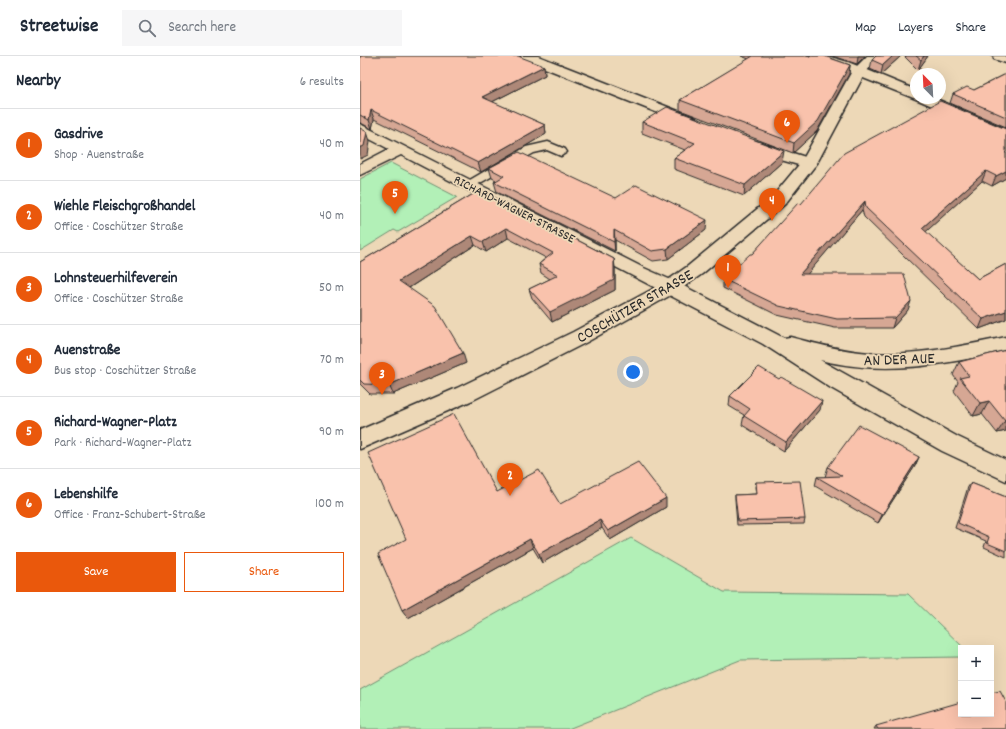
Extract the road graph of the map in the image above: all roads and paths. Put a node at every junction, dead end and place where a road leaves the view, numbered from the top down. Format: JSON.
{"nodes":[{"id":1,"x":527,"y":56,"type":"edge"},
{"id":2,"x":814,"y":56,"type":"edge"},
{"id":3,"x":874,"y":56,"type":"edge"},
{"id":4,"x":999,"y":56,"type":"edge"},
{"id":5,"x":1006,"y":59,"type":"edge"},
{"id":6,"x":860,"y":71,"type":"junction"},
{"id":7,"x":910,"y":92,"type":"edge"},
{"id":8,"x":936,"y":104,"type":"edge"},
{"id":9,"x":706,"y":126,"type":"edge"},
{"id":10,"x":360,"y":128,"type":"edge"},
{"id":11,"x":1006,"y":134,"type":"edge"},
{"id":12,"x":742,"y":140,"type":"edge"},
{"id":13,"x":401,"y":149,"type":"junction"},
{"id":14,"x":561,"y":152,"type":"dead end"},
{"id":15,"x":809,"y":163,"type":"junction"},
{"id":16,"x":360,"y":170,"type":"edge"},
{"id":17,"x":476,"y":188,"type":"junction"},
{"id":18,"x":465,"y":202,"type":"edge"},
{"id":19,"x":671,"y":287,"type":"junction"},
{"id":20,"x":770,"y":338,"type":"junction"},
{"id":21,"x":1006,"y":344,"type":"edge"},
{"id":22,"x":360,"y":440,"type":"edge"},
{"id":23,"x":1006,"y":471,"type":"edge"}],
"edges":[{"from":1,"to":9,"type":"street"},
{"from":2,"to":6,"type":"street"},
{"from":3,"to":6,"type":"street","name":"COSCHÜTZER STRASSE"},
{"from":4,"to":5,"type":"street"},
{"from":6,"to":7,"type":"street"},
{"from":6,"to":15,"type":"street","name":"COSCHÜTZER STRASSE"},
{"from":8,"to":11,"type":"street"},
{"from":10,"to":13,"type":"street","name":"RICHARD-WAGNER-STRASSE"},
{"from":12,"to":15,"type":"street"},
{"from":13,"to":16,"type":"street"},
{"from":13,"to":17,"type":"street","name":"RICHARD-WAGNER-STRASSE"},
{"from":14,"to":17,"type":"lane"},
{"from":15,"to":19,"type":"street","name":"COSCHÜTZER STRASSE"},
{"from":17,"to":18,"type":"street"},
{"from":17,"to":19,"type":"street","name":"RICHARD-WAGNER-STRASSE"},
{"from":19,"to":20,"type":"street","name":"RICHARD-WAGNER-STRASSE"},
{"from":19,"to":22,"type":"street","name":"COSCHÜTZER STRASSE"},
{"from":20,"to":21,"type":"street","name":"AN DER AUE"},
{"from":20,"to":23,"type":"street"}]}
